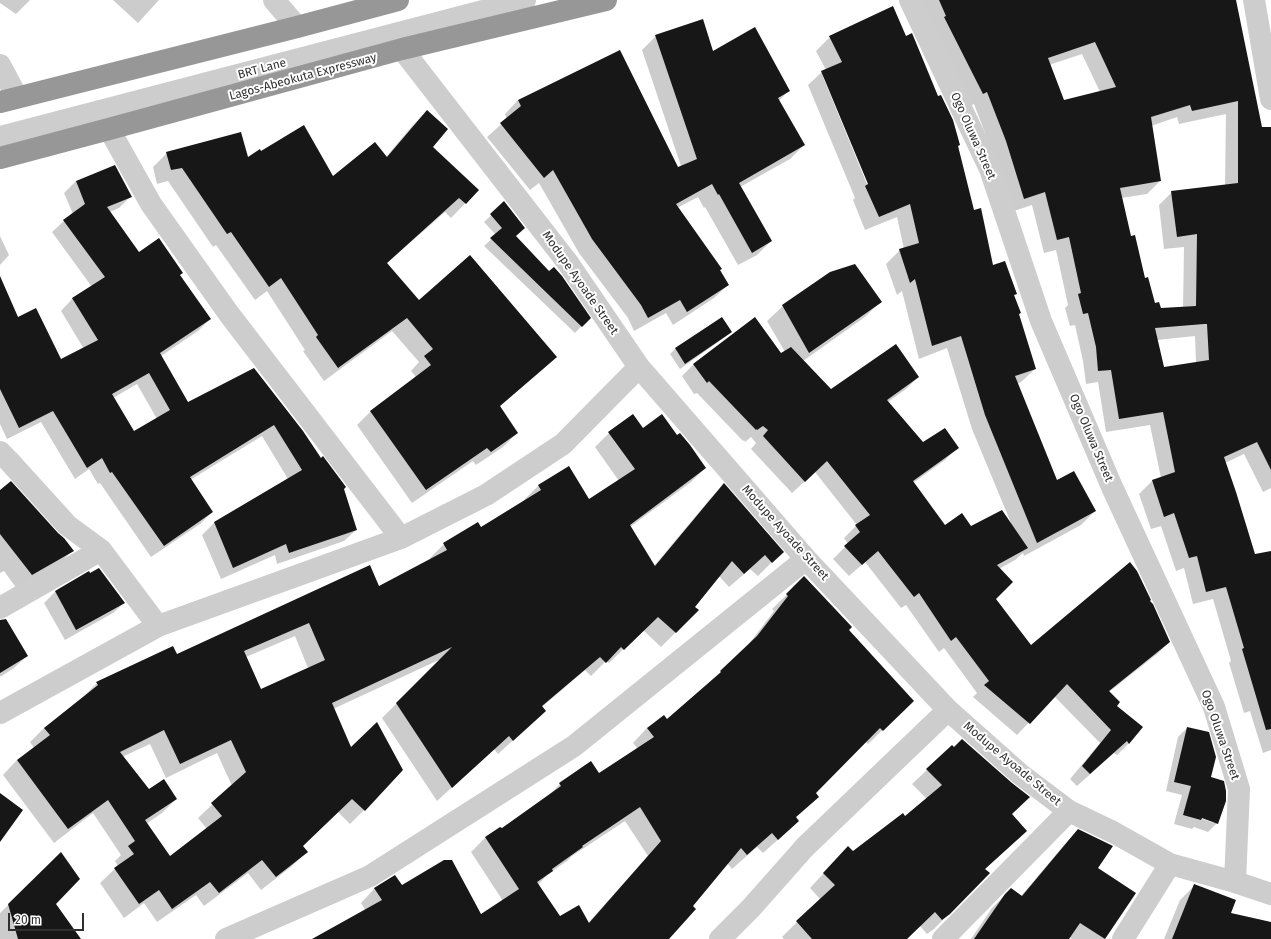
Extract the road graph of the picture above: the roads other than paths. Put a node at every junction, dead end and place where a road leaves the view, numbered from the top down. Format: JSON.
{"nodes":[{"id":1,"x":274,"y":0,"type":"edge"},
{"id":2,"x":398,"y":0,"type":"edge"},
{"id":3,"x":525,"y":0,"type":"edge"},
{"id":4,"x":606,"y":0,"type":"edge"},
{"id":5,"x":910,"y":0,"type":"edge"},
{"id":6,"x":1254,"y":0,"type":"edge"},
{"id":7,"x":297,"y":27,"type":"junction"},
{"id":8,"x":402,"y":49,"type":"junction"},
{"id":9,"x":0,"y":65,"type":"edge"},
{"id":10,"x":9,"y":99,"type":"edge"},
{"id":11,"x":1271,"y":99,"type":"edge"},
{"id":12,"x":110,"y":129,"type":"junction"},
{"id":13,"x":0,"y":137,"type":"edge"},
{"id":14,"x":0,"y":158,"type":"edge"},
{"id":15,"x":638,"y":367,"type":"junction"},
{"id":16,"x":0,"y":452,"type":"edge"},
{"id":17,"x":401,"y":538,"type":"junction"},
{"id":18,"x":101,"y":550,"type":"junction"},
{"id":19,"x":806,"y":559,"type":"junction"},
{"id":20,"x":0,"y":608,"type":"edge"},
{"id":21,"x":158,"y":626,"type":"junction"},
{"id":22,"x":948,"y":710,"type":"junction"},
{"id":23,"x":0,"y":713,"type":"edge"},
{"id":24,"x":1069,"y":811,"type":"junction"},
{"id":25,"x":1170,"y":864,"type":"junction"},
{"id":26,"x":1235,"y":882,"type":"junction"},
{"id":27,"x":1271,"y":894,"type":"edge"},
{"id":28,"x":226,"y":939,"type":"edge"},
{"id":29,"x":720,"y":939,"type":"edge"},
{"id":30,"x":943,"y":939,"type":"edge"},
{"id":31,"x":1123,"y":939,"type":"edge"}],
"edges":[{"from":1,"to":7,"type":"street"},
{"from":2,"to":7,"type":"highway"},
{"from":3,"to":13,"type":"street","name":"BRT Lane"},
{"from":4,"to":8,"type":"highway","name":"Lagos-Abeokuta Expressway"},
{"from":5,"to":26,"type":"street","name":"Ogo Oluwa Street"},
{"from":6,"to":11,"type":"street"},
{"from":7,"to":10,"type":"highway"},
{"from":8,"to":12,"type":"highway","name":"Lagos-Abeokuta Expressway"},
{"from":8,"to":15,"type":"street","name":"Modupe Ayoade Street"},
{"from":9,"to":10,"type":"street"},
{"from":12,"to":14,"type":"highway","name":"Lagos-Abeokuta Expressway"},
{"from":12,"to":17,"type":"street"},
{"from":15,"to":17,"type":"street"},
{"from":15,"to":19,"type":"street","name":"Modupe Ayoade Street"},
{"from":16,"to":18,"type":"street"},
{"from":17,"to":21,"type":"street"},
{"from":18,"to":20,"type":"street"},
{"from":18,"to":21,"type":"street"},
{"from":19,"to":22,"type":"street","name":"Modupe Ayoade Street"},
{"from":19,"to":28,"type":"street"},
{"from":21,"to":23,"type":"street"},
{"from":22,"to":24,"type":"street","name":"Modupe Ayoade Street"},
{"from":22,"to":29,"type":"street"},
{"from":24,"to":25,"type":"street","name":"Modupe Ayoade Street"},
{"from":24,"to":30,"type":"street"},
{"from":25,"to":26,"type":"street","name":"Modupe Ayoade Street"},
{"from":25,"to":31,"type":"street"},
{"from":26,"to":27,"type":"street","name":"Modupe Ayoade Street"}]}
